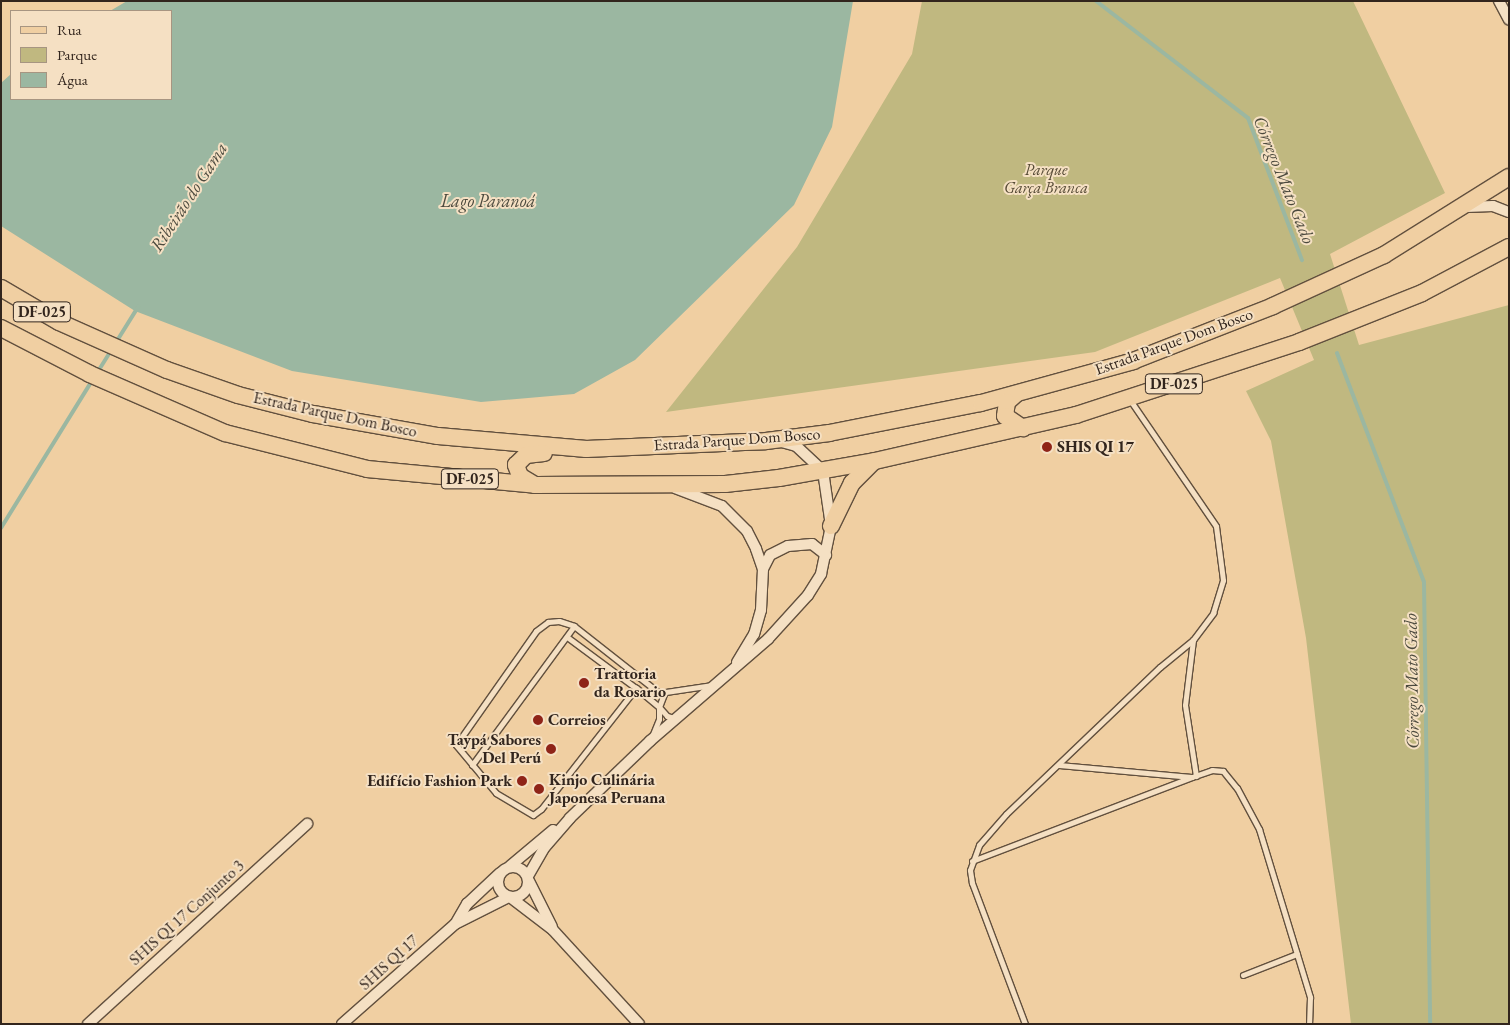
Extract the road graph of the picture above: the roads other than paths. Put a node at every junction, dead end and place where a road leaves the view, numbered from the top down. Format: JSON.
{"nodes":[{"id":1,"x":1499,"y":1,"type":"edge"},
{"id":2,"x":1509,"y":20,"type":"edge"},
{"id":3,"x":1509,"y":177,"type":"edge"},
{"id":4,"x":1458,"y":209,"type":"junction"},
{"id":5,"x":1509,"y":212,"type":"edge"},
{"id":6,"x":1509,"y":247,"type":"edge"},
{"id":7,"x":1,"y":288,"type":"edge"},
{"id":8,"x":1,"y":328,"type":"edge"},
{"id":9,"x":1016,"y":394,"type":"junction"},
{"id":10,"x":1129,"y":398,"type":"junction"},
{"id":11,"x":981,"y":403,"type":"junction"},
{"id":12,"x":1023,"y":428,"type":"junction"},
{"id":13,"x":984,"y":437,"type":"junction"},
{"id":14,"x":766,"y":441,"type":"junction"},
{"id":15,"x":586,"y":449,"type":"junction"},
{"id":16,"x":874,"y":461,"type":"junction"},
{"id":17,"x":822,"y":471,"type":"junction"},
{"id":18,"x":535,"y":485,"type":"junction"},
{"id":19,"x":672,"y":486,"type":"junction"},
{"id":20,"x":831,"y":526,"type":"junction"},
{"id":21,"x":826,"y":555,"type":"junction"},
{"id":22,"x":763,"y":569,"type":"junction"},
{"id":23,"x":574,"y":626,"type":"junction"},
{"id":24,"x":567,"y":637,"type":"junction"},
{"id":25,"x":1192,"y":640,"type":"junction"},
{"id":26,"x":732,"y":671,"type":"junction"},
{"id":27,"x":715,"y":685,"type":"junction"},
{"id":28,"x":636,"y":688,"type":"junction"},
{"id":29,"x":664,"y":694,"type":"junction"},
{"id":30,"x":659,"y":707,"type":"junction"},
{"id":31,"x":677,"y":718,"type":"junction"},
{"id":32,"x":650,"y":741,"type":"junction"},
{"id":33,"x":472,"y":765,"type":"junction"},
{"id":34,"x":1059,"y":765,"type":"junction"},
{"id":35,"x":1194,"y":776,"type":"junction"},
{"id":36,"x":570,"y":818,"type":"junction"},
{"id":37,"x":307,"y":824,"type":"dead end"},
{"id":38,"x":972,"y":861,"type":"junction"},
{"id":39,"x":510,"y":866,"type":"junction"},
{"id":40,"x":500,"y":874,"type":"junction"},
{"id":41,"x":528,"y":878,"type":"junction"},
{"id":42,"x":509,"y":897,"type":"junction"},
{"id":43,"x":455,"y":924,"type":"junction"},
{"id":44,"x":553,"y":930,"type":"junction"},
{"id":45,"x":1297,"y":954,"type":"junction"},
{"id":46,"x":1242,"y":975,"type":"dead end"},
{"id":47,"x":88,"y":1024,"type":"edge"},
{"id":48,"x":342,"y":1024,"type":"edge"},
{"id":49,"x":639,"y":1024,"type":"edge"},
{"id":50,"x":1025,"y":1024,"type":"edge"},
{"id":51,"x":1308,"y":1024,"type":"edge"}],
"edges":[{"from":1,"to":2,"type":"street"},
{"from":3,"to":4,"type":"main road","name":"Estrada Parque Dom Bosco","number":"DF-025"},
{"from":4,"to":5,"type":"street"},
{"from":4,"to":9,"type":"main road","name":"Estrada Parque Dom Bosco","number":"DF-025"},
{"from":6,"to":10,"type":"main road","number":"DF-025"},
{"from":7,"to":15,"type":"main road","name":"Estrada Parque Dom Bosco","number":"DF-025"},
{"from":8,"to":18,"type":"main road","number":"DF-025"},
{"from":9,"to":11,"type":"main road","name":"Estrada Parque Dom Bosco","number":"DF-025"},
{"from":9,"to":12,"type":"main road"},
{"from":10,"to":12,"type":"main road","number":"DF-025"},
{"from":10,"to":25,"type":"lane"},
{"from":11,"to":13,"type":"main road"},
{"from":11,"to":14,"type":"main road","name":"Estrada Parque Dom Bosco","number":"DF-025"},
{"from":12,"to":13,"type":"main road","number":"DF-025"},
{"from":13,"to":16,"type":"main road","number":"DF-025"},
{"from":14,"to":15,"type":"main road","name":"Estrada Parque Dom Bosco","number":"DF-025"},
{"from":14,"to":17,"type":"street"},
{"from":15,"to":18,"type":"main road"},
{"from":16,"to":17,"type":"main road","number":"DF-025"},
{"from":16,"to":20,"type":"main road"},
{"from":17,"to":19,"type":"main road","number":"DF-025"},
{"from":17,"to":20,"type":"street"},
{"from":18,"to":19,"type":"main road","number":"DF-025"},
{"from":19,"to":22,"type":"street"},
{"from":20,"to":21,"type":"street"},
{"from":21,"to":22,"type":"street"},
{"from":21,"to":26,"type":"street"},
{"from":22,"to":26,"type":"street"},
{"from":23,"to":24,"type":"lane"},
{"from":23,"to":29,"type":"lane"},
{"from":23,"to":33,"type":"lane"},
{"from":24,"to":28,"type":"lane"},
{"from":24,"to":33,"type":"lane"},
{"from":25,"to":34,"type":"lane"},
{"from":25,"to":35,"type":"lane"},
{"from":26,"to":27,"type":"street"},
{"from":27,"to":29,"type":"lane"},
{"from":27,"to":31,"type":"street"},
{"from":28,"to":30,"type":"lane"},
{"from":28,"to":33,"type":"lane"},
{"from":29,"to":30,"type":"lane"},
{"from":30,"to":31,"type":"lane"},
{"from":30,"to":32,"type":"lane"},
{"from":31,"to":32,"type":"street"},
{"from":32,"to":36,"type":"street"},
{"from":34,"to":35,"type":"lane"},
{"from":34,"to":38,"type":"lane"},
{"from":35,"to":38,"type":"lane"},
{"from":35,"to":45,"type":"lane"},
{"from":36,"to":39,"type":"street"},
{"from":36,"to":41,"type":"street"},
{"from":37,"to":47,"type":"street","name":"SHIS QI 17 Conjunto 3"},
{"from":38,"to":50,"type":"lane"},
{"from":39,"to":40,"type":"street"},
{"from":39,"to":41,"type":"street"},
{"from":40,"to":42,"type":"street"},
{"from":40,"to":43,"type":"street","name":"SHIS QI 17"},
{"from":41,"to":42,"type":"street"},
{"from":41,"to":44,"type":"street"},
{"from":42,"to":43,"type":"street","name":"SHIS QI 17"},
{"from":42,"to":44,"type":"street"},
{"from":43,"to":48,"type":"street","name":"SHIS QI 17"},
{"from":44,"to":49,"type":"street"},
{"from":45,"to":46,"type":"lane"},
{"from":45,"to":51,"type":"lane"}]}
